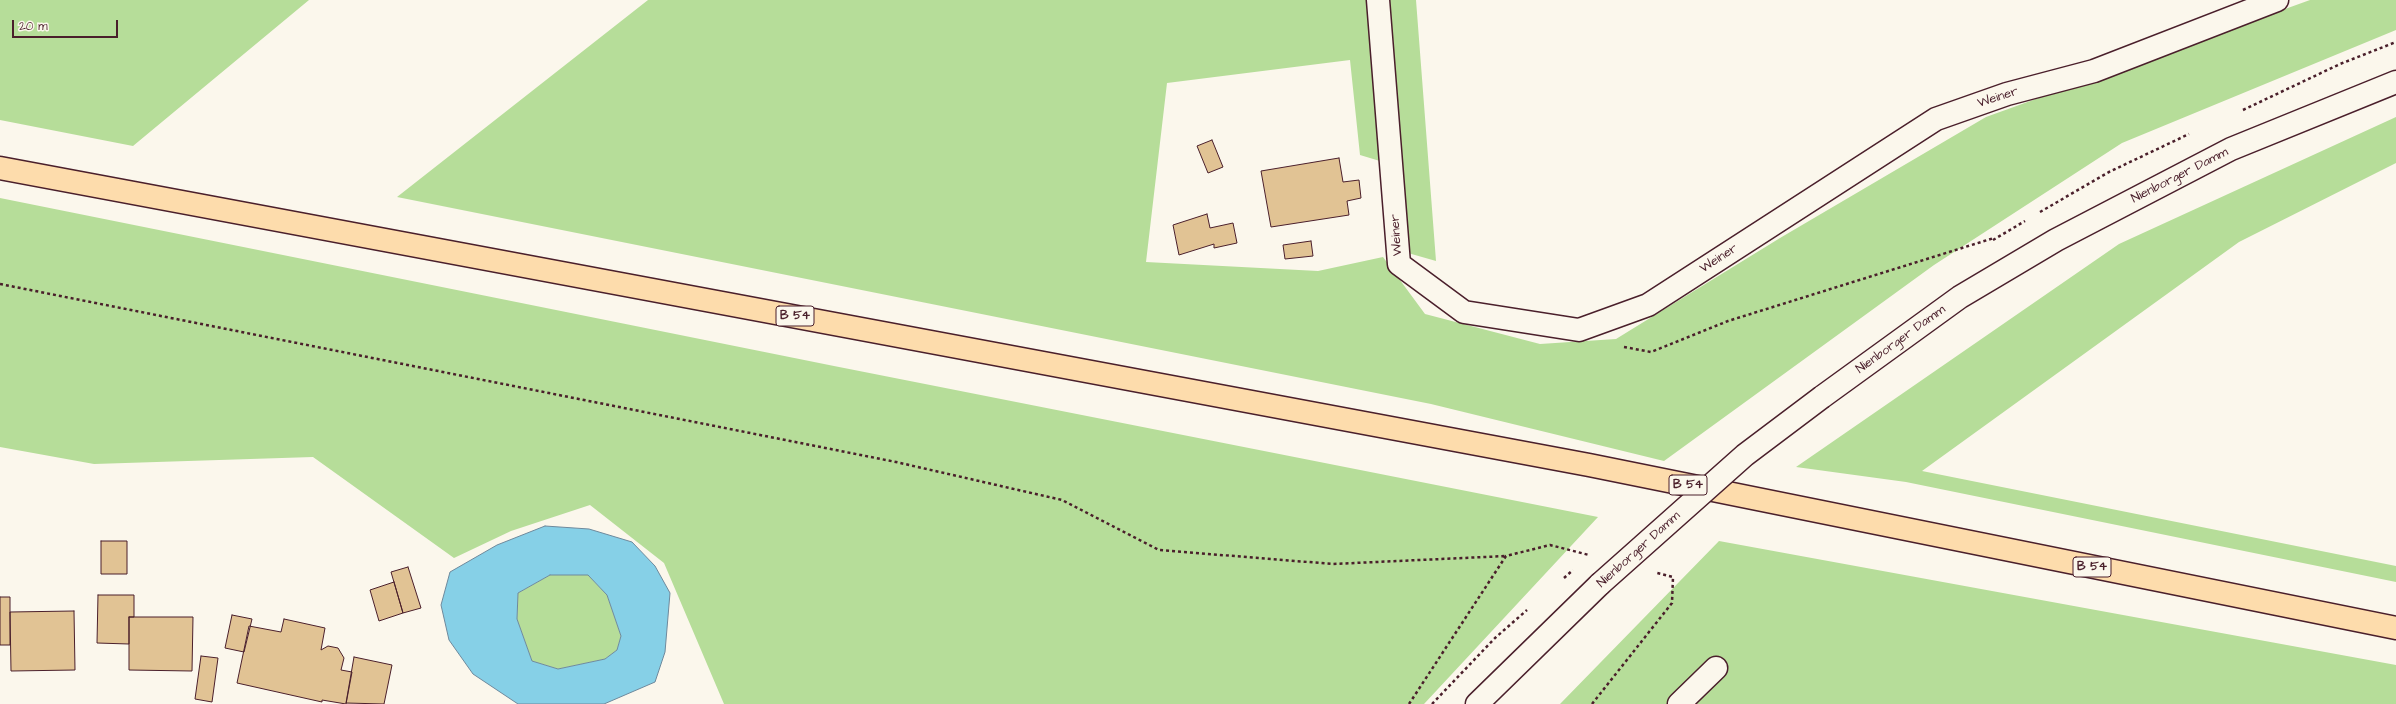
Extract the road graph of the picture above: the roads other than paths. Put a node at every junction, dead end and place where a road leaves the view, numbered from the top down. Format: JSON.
{"nodes":[{"id":1,"x":1378,"y":0,"type":"edge"},
{"id":2,"x":2277,"y":0,"type":"edge"},
{"id":3,"x":2396,"y":82,"type":"edge"},
{"id":4,"x":0,"y":168,"type":"edge"},
{"id":5,"x":2396,"y":628,"type":"edge"},
{"id":6,"x":1716,"y":668,"type":"dead end"},
{"id":7,"x":1477,"y":704,"type":"edge"},
{"id":8,"x":1679,"y":704,"type":"edge"}],
"edges":[{"from":1,"to":2,"type":"street","name":"Weiner"},
{"from":3,"to":7,"type":"street","name":"Nienborger Damm","bridge":true},
{"from":4,"to":5,"type":"highway","number":"B 54"},
{"from":6,"to":8,"type":"street"}]}
